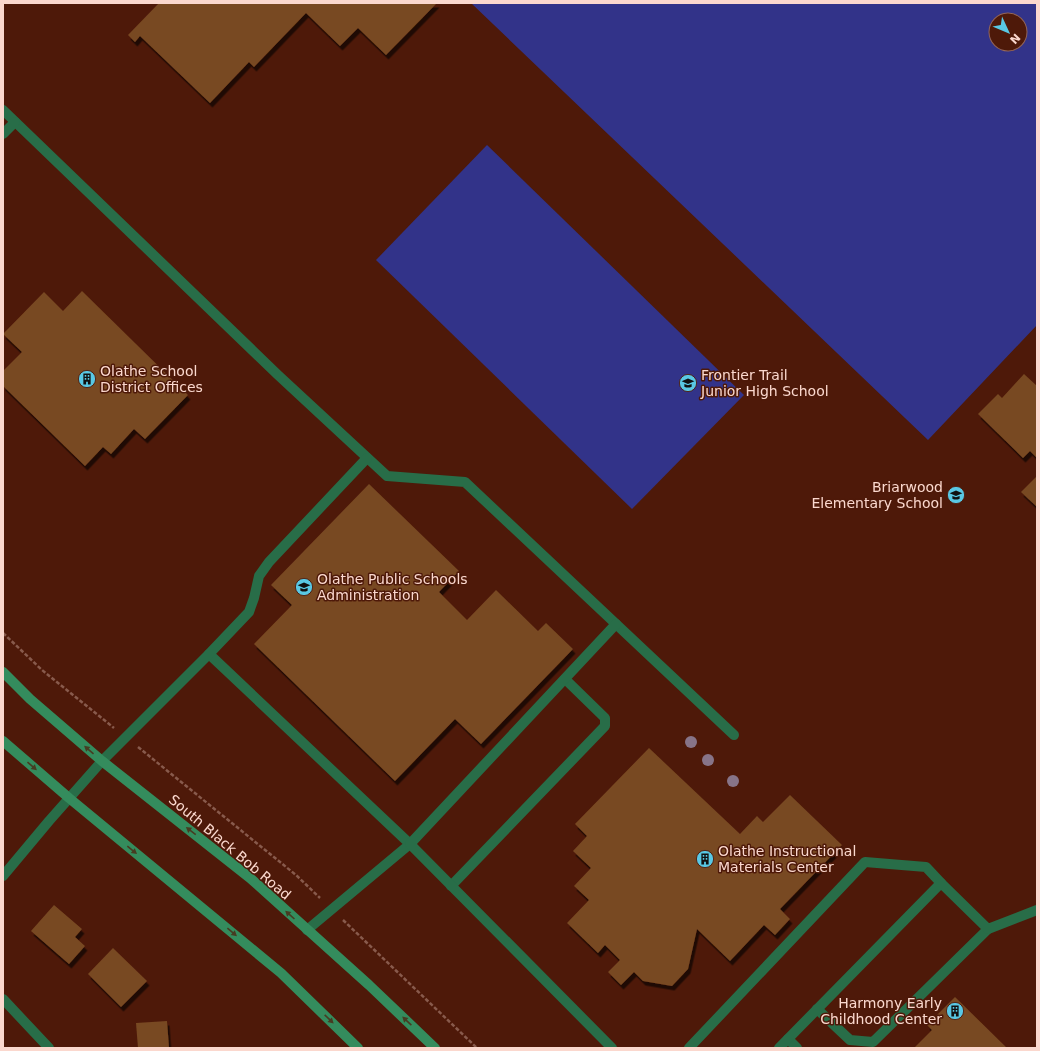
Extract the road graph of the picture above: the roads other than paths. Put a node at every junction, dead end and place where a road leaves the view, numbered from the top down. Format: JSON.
{"nodes":[{"id":1,"x":3,"y":110,"type":"edge"},
{"id":2,"x":15,"y":122,"type":"junction"},
{"id":3,"x":3,"y":134,"type":"edge"},
{"id":4,"x":367,"y":458,"type":"junction"},
{"id":5,"x":616,"y":624,"type":"junction"},
{"id":6,"x":209,"y":654,"type":"junction"},
{"id":7,"x":3,"y":672,"type":"edge"},
{"id":8,"x":565,"y":679,"type":"junction"},
{"id":9,"x":734,"y":735,"type":"dead end"},
{"id":10,"x":3,"y":741,"type":"edge"},
{"id":11,"x":102,"y":761,"type":"junction"},
{"id":12,"x":69,"y":798,"type":"junction"},
{"id":13,"x":410,"y":844,"type":"junction"},
{"id":14,"x":3,"y":876,"type":"edge"},
{"id":15,"x":940,"y":883,"type":"junction"},
{"id":16,"x":451,"y":886,"type":"junction"},
{"id":17,"x":1037,"y":910,"type":"edge"},
{"id":18,"x":988,"y":929,"type":"junction"},
{"id":19,"x":307,"y":930,"type":"junction"},
{"id":20,"x":3,"y":999,"type":"edge"},
{"id":21,"x":817,"y":1009,"type":"junction"},
{"id":22,"x":788,"y":1039,"type":"junction"},
{"id":23,"x":49,"y":1048,"type":"edge"},
{"id":24,"x":358,"y":1048,"type":"edge"},
{"id":25,"x":436,"y":1048,"type":"edge"},
{"id":26,"x":612,"y":1048,"type":"edge"},
{"id":27,"x":689,"y":1048,"type":"edge"},
{"id":28,"x":779,"y":1048,"type":"edge"},
{"id":29,"x":797,"y":1048,"type":"edge"}],
"edges":[{"from":1,"to":2,"type":"street"},
{"from":2,"to":3,"type":"street"},
{"from":2,"to":4,"type":"street"},
{"from":4,"to":5,"type":"street"},
{"from":4,"to":6,"type":"street"},
{"from":5,"to":8,"type":"street"},
{"from":5,"to":9,"type":"street"},
{"from":6,"to":11,"type":"street"},
{"from":6,"to":13,"type":"street"},
{"from":11,"to":7,"type":"main road","name":"South Black Bob Road","one_way":true},
{"from":8,"to":13,"type":"street"},
{"from":8,"to":16,"type":"street"},
{"from":10,"to":12,"type":"main road","one_way":true},
{"from":11,"to":12,"type":"street"},
{"from":19,"to":11,"type":"main road","name":"South Black Bob Road","one_way":true},
{"from":12,"to":14,"type":"street"},
{"from":12,"to":24,"type":"main road","one_way":true},
{"from":13,"to":16,"type":"street"},
{"from":13,"to":19,"type":"street"},
{"from":15,"to":18,"type":"street"},
{"from":15,"to":21,"type":"street"},
{"from":15,"to":27,"type":"street"},
{"from":16,"to":26,"type":"street"},
{"from":17,"to":18,"type":"street"},
{"from":18,"to":21,"type":"street"},
{"from":25,"to":19,"type":"main road","name":"South Black Bob Road","one_way":true},
{"from":20,"to":23,"type":"street"},
{"from":21,"to":22,"type":"street"},
{"from":22,"to":28,"type":"street"},
{"from":22,"to":29,"type":"street"}]}
